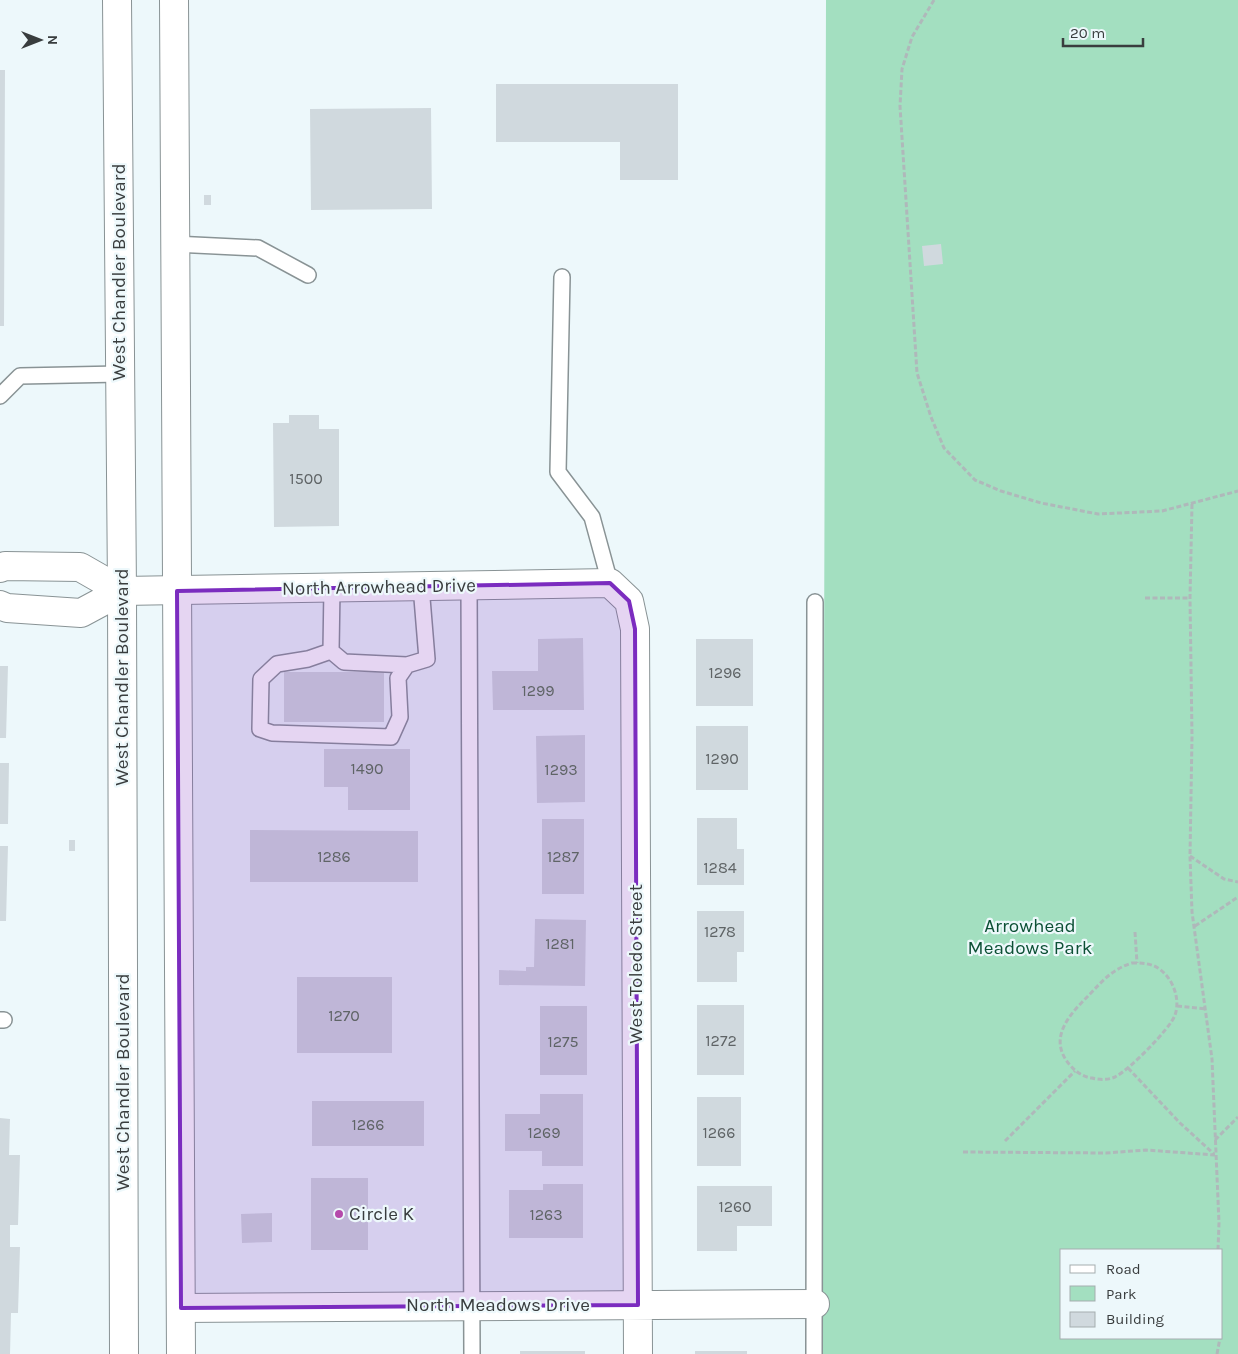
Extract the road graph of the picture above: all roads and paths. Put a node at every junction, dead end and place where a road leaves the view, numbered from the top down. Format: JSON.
{"nodes":[{"id":1,"x":117,"y":0,"type":"edge"},
{"id":2,"x":174,"y":0,"type":"edge"},
{"id":3,"x":934,"y":0,"type":"edge"},
{"id":4,"x":174,"y":244,"type":"junction"},
{"id":5,"x":308,"y":275,"type":"dead end"},
{"id":6,"x":562,"y":277,"type":"dead end"},
{"id":7,"x":120,"y":374,"type":"junction"},
{"id":8,"x":0,"y":396,"type":"edge"},
{"id":9,"x":1238,"y":491,"type":"edge"},
{"id":10,"x":1192,"y":504,"type":"junction"},
{"id":11,"x":0,"y":568,"type":"edge"},
{"id":12,"x":610,"y":583,"type":"junction"},
{"id":13,"x":469,"y":585,"type":"junction"},
{"id":14,"x":422,"y":586,"type":"junction"},
{"id":15,"x":332,"y":588,"type":"junction"},
{"id":16,"x":177,"y":590,"type":"junction"},
{"id":17,"x":135,"y":591,"type":"junction"},
{"id":18,"x":1145,"y":598,"type":"dead end"},
{"id":19,"x":1190,"y":598,"type":"junction"},
{"id":20,"x":815,"y":602,"type":"dead end"},
{"id":21,"x":0,"y":605,"type":"edge"},
{"id":22,"x":331,"y":651,"type":"junction"},
{"id":23,"x":407,"y":665,"type":"junction"},
{"id":24,"x":1190,"y":856,"type":"junction"},
{"id":25,"x":1238,"y":882,"type":"edge"},
{"id":26,"x":1238,"y":897,"type":"edge"},
{"id":27,"x":1194,"y":926,"type":"junction"},
{"id":28,"x":1135,"y":932,"type":"dead end"},
{"id":29,"x":1137,"y":963,"type":"junction"},
{"id":30,"x":1176,"y":1006,"type":"junction"},
{"id":31,"x":1206,"y":1009,"type":"junction"},
{"id":32,"x":1128,"y":1068,"type":"junction"},
{"id":33,"x":1075,"y":1071,"type":"junction"},
{"id":34,"x":1238,"y":1117,"type":"edge"},
{"id":35,"x":1215,"y":1140,"type":"junction"},
{"id":36,"x":1005,"y":1141,"type":"dead end"},
{"id":37,"x":963,"y":1152,"type":"dead end"},
{"id":38,"x":1216,"y":1155,"type":"junction"},
{"id":39,"x":1218,"y":1249,"type":"edge"},
{"id":40,"x":815,"y":1304,"type":"junction"},
{"id":41,"x":638,"y":1305,"type":"junction"},
{"id":42,"x":472,"y":1306,"type":"junction"},
{"id":43,"x":181,"y":1308,"type":"junction"},
{"id":44,"x":1220,"y":1339,"type":"edge"},
{"id":45,"x":124,"y":1354,"type":"edge"},
{"id":46,"x":181,"y":1354,"type":"edge"},
{"id":47,"x":472,"y":1354,"type":"edge"},
{"id":48,"x":638,"y":1354,"type":"edge"},
{"id":49,"x":814,"y":1354,"type":"edge"},
{"id":50,"x":1217,"y":1354,"type":"edge"}],
"edges":[{"from":1,"to":7,"type":"main road","name":"West Chandler Boulevard"},
{"from":2,"to":4,"type":"main road"},
{"from":3,"to":10,"type":"path"},
{"from":4,"to":5,"type":"lane"},
{"from":4,"to":16,"type":"main road"},
{"from":6,"to":12,"type":"lane"},
{"from":7,"to":8,"type":"lane"},
{"from":7,"to":17,"type":"main road","name":"West Chandler Boulevard"},
{"from":9,"to":10,"type":"path"},
{"from":10,"to":19,"type":"path"},
{"from":11,"to":17,"type":"main road"},
{"from":12,"to":13,"type":"main road","name":"North Arrowhead Drive"},
{"from":12,"to":41,"type":"main road","name":"West Toledo Street"},
{"from":13,"to":14,"type":"main road","name":"North Arrowhead Drive"},
{"from":13,"to":42,"type":"lane"},
{"from":14,"to":15,"type":"main road","name":"North Arrowhead Drive"},
{"from":14,"to":23,"type":"lane"},
{"from":15,"to":16,"type":"main road","name":"North Arrowhead Drive"},
{"from":15,"to":22,"type":"lane"},
{"from":16,"to":17,"type":"main road","name":"North Arrowhead Drive"},
{"from":16,"to":43,"type":"main road"},
{"from":17,"to":21,"type":"main road"},
{"from":17,"to":45,"type":"main road","name":"West Chandler Boulevard"},
{"from":18,"to":19,"type":"path"},
{"from":19,"to":24,"type":"path"},
{"from":20,"to":40,"type":"lane"},
{"from":22,"to":23,"type":"lane"},
{"from":22,"to":23,"type":"lane"},
{"from":24,"to":25,"type":"path"},
{"from":24,"to":27,"type":"path"},
{"from":26,"to":27,"type":"path"},
{"from":27,"to":31,"type":"path"},
{"from":28,"to":29,"type":"path"},
{"from":29,"to":30,"type":"path"},
{"from":29,"to":33,"type":"path"},
{"from":30,"to":31,"type":"path"},
{"from":30,"to":32,"type":"path"},
{"from":31,"to":35,"type":"path"},
{"from":32,"to":33,"type":"path"},
{"from":32,"to":38,"type":"path"},
{"from":33,"to":36,"type":"path"},
{"from":34,"to":35,"type":"path"},
{"from":35,"to":38,"type":"path"},
{"from":37,"to":38,"type":"path"},
{"from":38,"to":39,"type":"path"},
{"from":40,"to":41,"type":"main road","name":"North Meadows Drive"},
{"from":40,"to":49,"type":"lane"},
{"from":41,"to":42,"type":"main road","name":"North Meadows Drive"},
{"from":41,"to":48,"type":"main road","name":"West Toledo Street"},
{"from":42,"to":43,"type":"main road","name":"North Meadows Drive"},
{"from":42,"to":47,"type":"lane"},
{"from":43,"to":46,"type":"main road"},
{"from":44,"to":50,"type":"path"}]}
